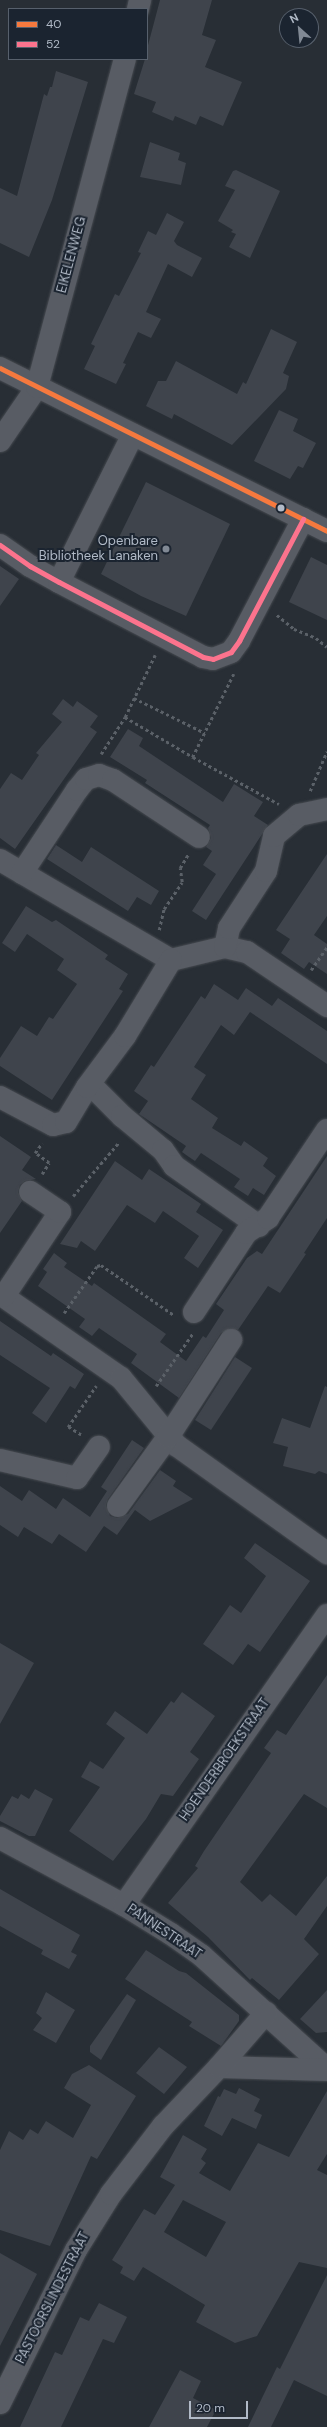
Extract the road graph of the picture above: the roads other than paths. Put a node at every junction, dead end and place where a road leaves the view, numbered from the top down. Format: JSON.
{"nodes":[{"id":1,"x":125,"y":60,"type":"edge"},
{"id":2,"x":0,"y":368,"type":"edge"},
{"id":3,"x":37,"y":387,"type":"junction"},
{"id":4,"x":132,"y":434,"type":"junction"},
{"id":5,"x":0,"y":441,"type":"edge"},
{"id":6,"x":303,"y":519,"type":"junction"},
{"id":7,"x":327,"y":531,"type":"edge"},
{"id":8,"x":0,"y":545,"type":"edge"},
{"id":9,"x":59,"y":582,"type":"junction"},
{"id":10,"x":311,"y":812,"type":"edge"},
{"id":11,"x":199,"y":837,"type":"road end"},
{"id":12,"x":0,"y":860,"type":"edge"},
{"id":13,"x":22,"y":873,"type":"junction"},
{"id":14,"x":225,"y":947,"type":"junction"},
{"id":15,"x":163,"y":955,"type":"junction"},
{"id":16,"x":327,"y":1006,"type":"edge"},
{"id":17,"x":91,"y":1085,"type":"junction"},
{"id":18,"x":0,"y":1097,"type":"edge"},
{"id":19,"x":327,"y":1130,"type":"edge"},
{"id":20,"x":30,"y":1192,"type":"road end"},
{"id":21,"x":259,"y":1226,"type":"junction"},
{"id":22,"x":2,"y":1295,"type":"edge"},
{"id":23,"x":194,"y":1312,"type":"road end"},
{"id":24,"x":231,"y":1340,"type":"dead end"},
{"id":25,"x":168,"y":1437,"type":"junction"},
{"id":26,"x":99,"y":1446,"type":"road end"},
{"id":27,"x":0,"y":1460,"type":"edge"},
{"id":28,"x":118,"y":1506,"type":"dead end"},
{"id":29,"x":327,"y":1553,"type":"edge"},
{"id":30,"x":327,"y":1616,"type":"edge"},
{"id":31,"x":0,"y":1838,"type":"edge"},
{"id":32,"x":124,"y":1904,"type":"junction"},
{"id":33,"x":266,"y":2013,"type":"junction"},
{"id":34,"x":219,"y":2067,"type":"junction"},
{"id":35,"x":327,"y":2069,"type":"edge"},
{"id":36,"x":0,"y":2403,"type":"edge"}],
"edges":[{"from":1,"to":3,"type":"street","name":"EIKELENWEG"},
{"from":2,"to":3,"type":"street"},
{"from":3,"to":4,"type":"street"},
{"from":3,"to":5,"type":"street","name":"EIKELENWEG"},
{"from":4,"to":6,"type":"street"},
{"from":4,"to":9,"type":"street"},
{"from":6,"to":7,"type":"street"},
{"from":6,"to":9,"type":"street"},
{"from":8,"to":9,"type":"street"},
{"from":10,"to":14,"type":"street"},
{"from":11,"to":13,"type":"street"},
{"from":12,"to":13,"type":"street"},
{"from":13,"to":15,"type":"street"},
{"from":14,"to":15,"type":"street"},
{"from":14,"to":16,"type":"street"},
{"from":15,"to":17,"type":"street"},
{"from":17,"to":18,"type":"street"},
{"from":17,"to":21,"type":"street"},
{"from":19,"to":21,"type":"street"},
{"from":20,"to":22,"type":"street"},
{"from":21,"to":23,"type":"street"},
{"from":22,"to":25,"type":"street"},
{"from":24,"to":25,"type":"street"},
{"from":25,"to":28,"type":"street"},
{"from":25,"to":29,"type":"street"},
{"from":26,"to":27,"type":"street"},
{"from":30,"to":32,"type":"street","name":"HOENDERBROEKSTRAAT"},
{"from":31,"to":32,"type":"street","name":"PANNESTRAAT"},
{"from":32,"to":33,"type":"street","name":"PANNESTRAAT"},
{"from":33,"to":34,"type":"street","name":"PASTOORSLINDESTRAAT"},
{"from":33,"to":35,"type":"street","name":"PANNESTRAAT"},
{"from":34,"to":35,"type":"street"},
{"from":34,"to":36,"type":"street","name":"PASTOORSLINDESTRAAT"}]}
